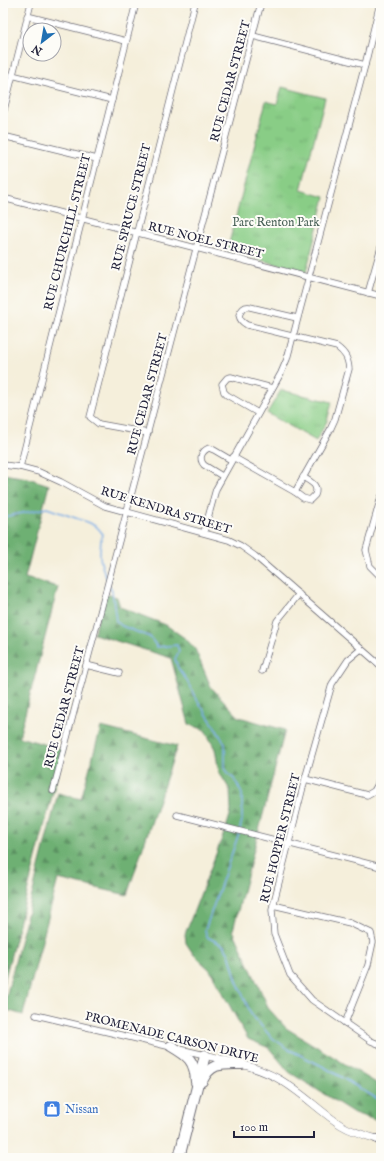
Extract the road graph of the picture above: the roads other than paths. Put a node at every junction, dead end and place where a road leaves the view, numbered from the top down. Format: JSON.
{"nodes":[{"id":1,"x":31,"y":3,"type":"edge"},
{"id":2,"x":136,"y":3,"type":"edge"},
{"id":3,"x":195,"y":3,"type":"edge"},
{"id":4,"x":260,"y":3,"type":"edge"},
{"id":5,"x":380,"y":3,"type":"edge"},
{"id":6,"x":28,"y":16,"type":"junction"},
{"id":7,"x":253,"y":36,"type":"junction"},
{"id":8,"x":126,"y":41,"type":"junction"},
{"id":9,"x":365,"y":65,"type":"junction"},
{"id":10,"x":12,"y":75,"type":"junction"},
{"id":11,"x":109,"y":100,"type":"junction"},
{"id":12,"x":3,"y":114,"type":"edge"},
{"id":13,"x":3,"y":136,"type":"edge"},
{"id":14,"x":97,"y":159,"type":"junction"},
{"id":15,"x":3,"y":198,"type":"edge"},
{"id":16,"x":82,"y":219,"type":"junction"},
{"id":17,"x":136,"y":233,"type":"junction"},
{"id":18,"x":381,"y":247,"type":"edge"},
{"id":19,"x":196,"y":249,"type":"junction"},
{"id":20,"x":308,"y":277,"type":"junction"},
{"id":21,"x":368,"y":293,"type":"junction"},
{"id":22,"x":381,"y":296,"type":"edge"},
{"id":23,"x":297,"y":318,"type":"junction"},
{"id":24,"x":292,"y":336,"type":"junction"},
{"id":25,"x":272,"y":388,"type":"junction"},
{"id":26,"x":258,"y":413,"type":"junction"},
{"id":27,"x":148,"y":434,"type":"junction"},
{"id":28,"x":232,"y":459,"type":"junction"},
{"id":29,"x":3,"y":465,"type":"edge"},
{"id":30,"x":20,"y":467,"type":"junction"},
{"id":31,"x":222,"y":476,"type":"junction"},
{"id":32,"x":303,"y":477,"type":"junction"},
{"id":33,"x":295,"y":492,"type":"junction"},
{"id":34,"x":381,"y":497,"type":"edge"},
{"id":35,"x":127,"y":512,"type":"junction"},
{"id":36,"x":204,"y":532,"type":"junction"},
{"id":37,"x":381,"y":577,"type":"edge"},
{"id":38,"x":299,"y":594,"type":"junction"},
{"id":39,"x":361,"y":649,"type":"junction"},
{"id":40,"x":86,"y":665,"type":"junction"},
{"id":41,"x":381,"y":666,"type":"edge"},
{"id":42,"x":262,"y":671,"type":"dead end"},
{"id":43,"x":119,"y":673,"type":"dead end"},
{"id":44,"x":381,"y":756,"type":"edge"},
{"id":45,"x":306,"y":779,"type":"junction"},
{"id":46,"x":53,"y":791,"type":"dead end"},
{"id":47,"x":177,"y":815,"type":"dead end"},
{"id":48,"x":289,"y":844,"type":"junction"},
{"id":49,"x":381,"y":867,"type":"edge"},
{"id":50,"x":273,"y":905,"type":"junction"},
{"id":51,"x":36,"y":1015,"type":"dead end"},
{"id":52,"x":345,"y":1023,"type":"junction"},
{"id":53,"x":381,"y":1045,"type":"edge"},
{"id":54,"x":171,"y":1046,"type":"junction"},
{"id":55,"x":205,"y":1055,"type":"junction"},
{"id":56,"x":242,"y":1064,"type":"junction"},
{"id":57,"x":196,"y":1094,"type":"junction"},
{"id":58,"x":380,"y":1140,"type":"edge"},
{"id":59,"x":179,"y":1158,"type":"edge"}],
"edges":[{"from":1,"to":6,"type":"street"},
{"from":2,"to":8,"type":"street","name":"RUE CHURCHILL STREET"},
{"from":3,"to":17,"type":"street","name":"RUE SPRUCE STREET"},
{"from":4,"to":7,"type":"street","name":"RUE CEDAR STREET"},
{"from":5,"to":9,"type":"street"},
{"from":6,"to":8,"type":"street"},
{"from":6,"to":10,"type":"street"},
{"from":7,"to":9,"type":"street"},
{"from":7,"to":19,"type":"street","name":"RUE CEDAR STREET"},
{"from":8,"to":11,"type":"street","name":"RUE CHURCHILL STREET"},
{"from":9,"to":20,"type":"street"},
{"from":10,"to":11,"type":"street"},
{"from":10,"to":12,"type":"street"},
{"from":11,"to":14,"type":"street","name":"RUE CHURCHILL STREET"},
{"from":13,"to":14,"type":"street"},
{"from":14,"to":16,"type":"street","name":"RUE CHURCHILL STREET"},
{"from":15,"to":16,"type":"street","name":"RUE NOEL STREET"},
{"from":16,"to":17,"type":"street","name":"RUE NOEL STREET"},
{"from":16,"to":30,"type":"street","name":"RUE CHURCHILL STREET"},
{"from":17,"to":19,"type":"street","name":"RUE NOEL STREET"},
{"from":17,"to":27,"type":"street","name":"RUE SPRUCE STREET"},
{"from":18,"to":21,"type":"street"},
{"from":19,"to":20,"type":"street","name":"RUE NOEL STREET"},
{"from":19,"to":27,"type":"street","name":"RUE CEDAR STREET"},
{"from":20,"to":21,"type":"street","name":"RUE NOEL STREET"},
{"from":20,"to":23,"type":"street"},
{"from":21,"to":22,"type":"street","name":"RUE NOEL STREET"},
{"from":23,"to":24,"type":"street"},
{"from":23,"to":24,"type":"street"},
{"from":24,"to":25,"type":"street"},
{"from":24,"to":32,"type":"street"},
{"from":25,"to":26,"type":"street"},
{"from":25,"to":26,"type":"street"},
{"from":26,"to":28,"type":"street"},
{"from":27,"to":35,"type":"street","name":"RUE CEDAR STREET"},
{"from":28,"to":31,"type":"street"},
{"from":28,"to":31,"type":"street"},
{"from":28,"to":33,"type":"street"},
{"from":29,"to":30,"type":"street","name":"RUE KENDRA STREET"},
{"from":30,"to":35,"type":"street","name":"RUE KENDRA STREET"},
{"from":31,"to":36,"type":"street"},
{"from":32,"to":33,"type":"street"},
{"from":32,"to":33,"type":"street"},
{"from":34,"to":37,"type":"street"},
{"from":35,"to":36,"type":"street","name":"RUE KENDRA STREET"},
{"from":35,"to":40,"type":"street","name":"RUE CEDAR STREET"},
{"from":36,"to":38,"type":"street","name":"RUE KENDRA STREET"},
{"from":38,"to":39,"type":"street","name":"RUE KENDRA STREET"},
{"from":38,"to":42,"type":"street"},
{"from":39,"to":41,"type":"street","name":"RUE KENDRA STREET"},
{"from":39,"to":45,"type":"street","name":"RUE HOPPER STREET"},
{"from":40,"to":43,"type":"street"},
{"from":40,"to":46,"type":"street","name":"RUE CEDAR STREET"},
{"from":44,"to":45,"type":"street"},
{"from":45,"to":48,"type":"street","name":"RUE HOPPER STREET"},
{"from":47,"to":48,"type":"street"},
{"from":48,"to":49,"type":"street"},
{"from":48,"to":50,"type":"street","name":"RUE HOPPER STREET"},
{"from":50,"to":52,"type":"street","name":"RUE HOPPER STREET"},
{"from":50,"to":52,"type":"street"},
{"from":51,"to":54,"type":"street","name":"PROMENADE CARSON DRIVE"},
{"from":52,"to":53,"type":"street","name":"RUE HOPPER STREET"},
{"from":54,"to":55,"type":"street","name":"PROMENADE CARSON DRIVE"},
{"from":54,"to":57,"type":"highway"},
{"from":55,"to":56,"type":"street","name":"PROMENADE CARSON DRIVE"},
{"from":55,"to":57,"type":"highway"},
{"from":56,"to":57,"type":"highway"},
{"from":56,"to":58,"type":"street","name":"PROMENADE CARSON DRIVE"},
{"from":57,"to":59,"type":"highway"}]}
